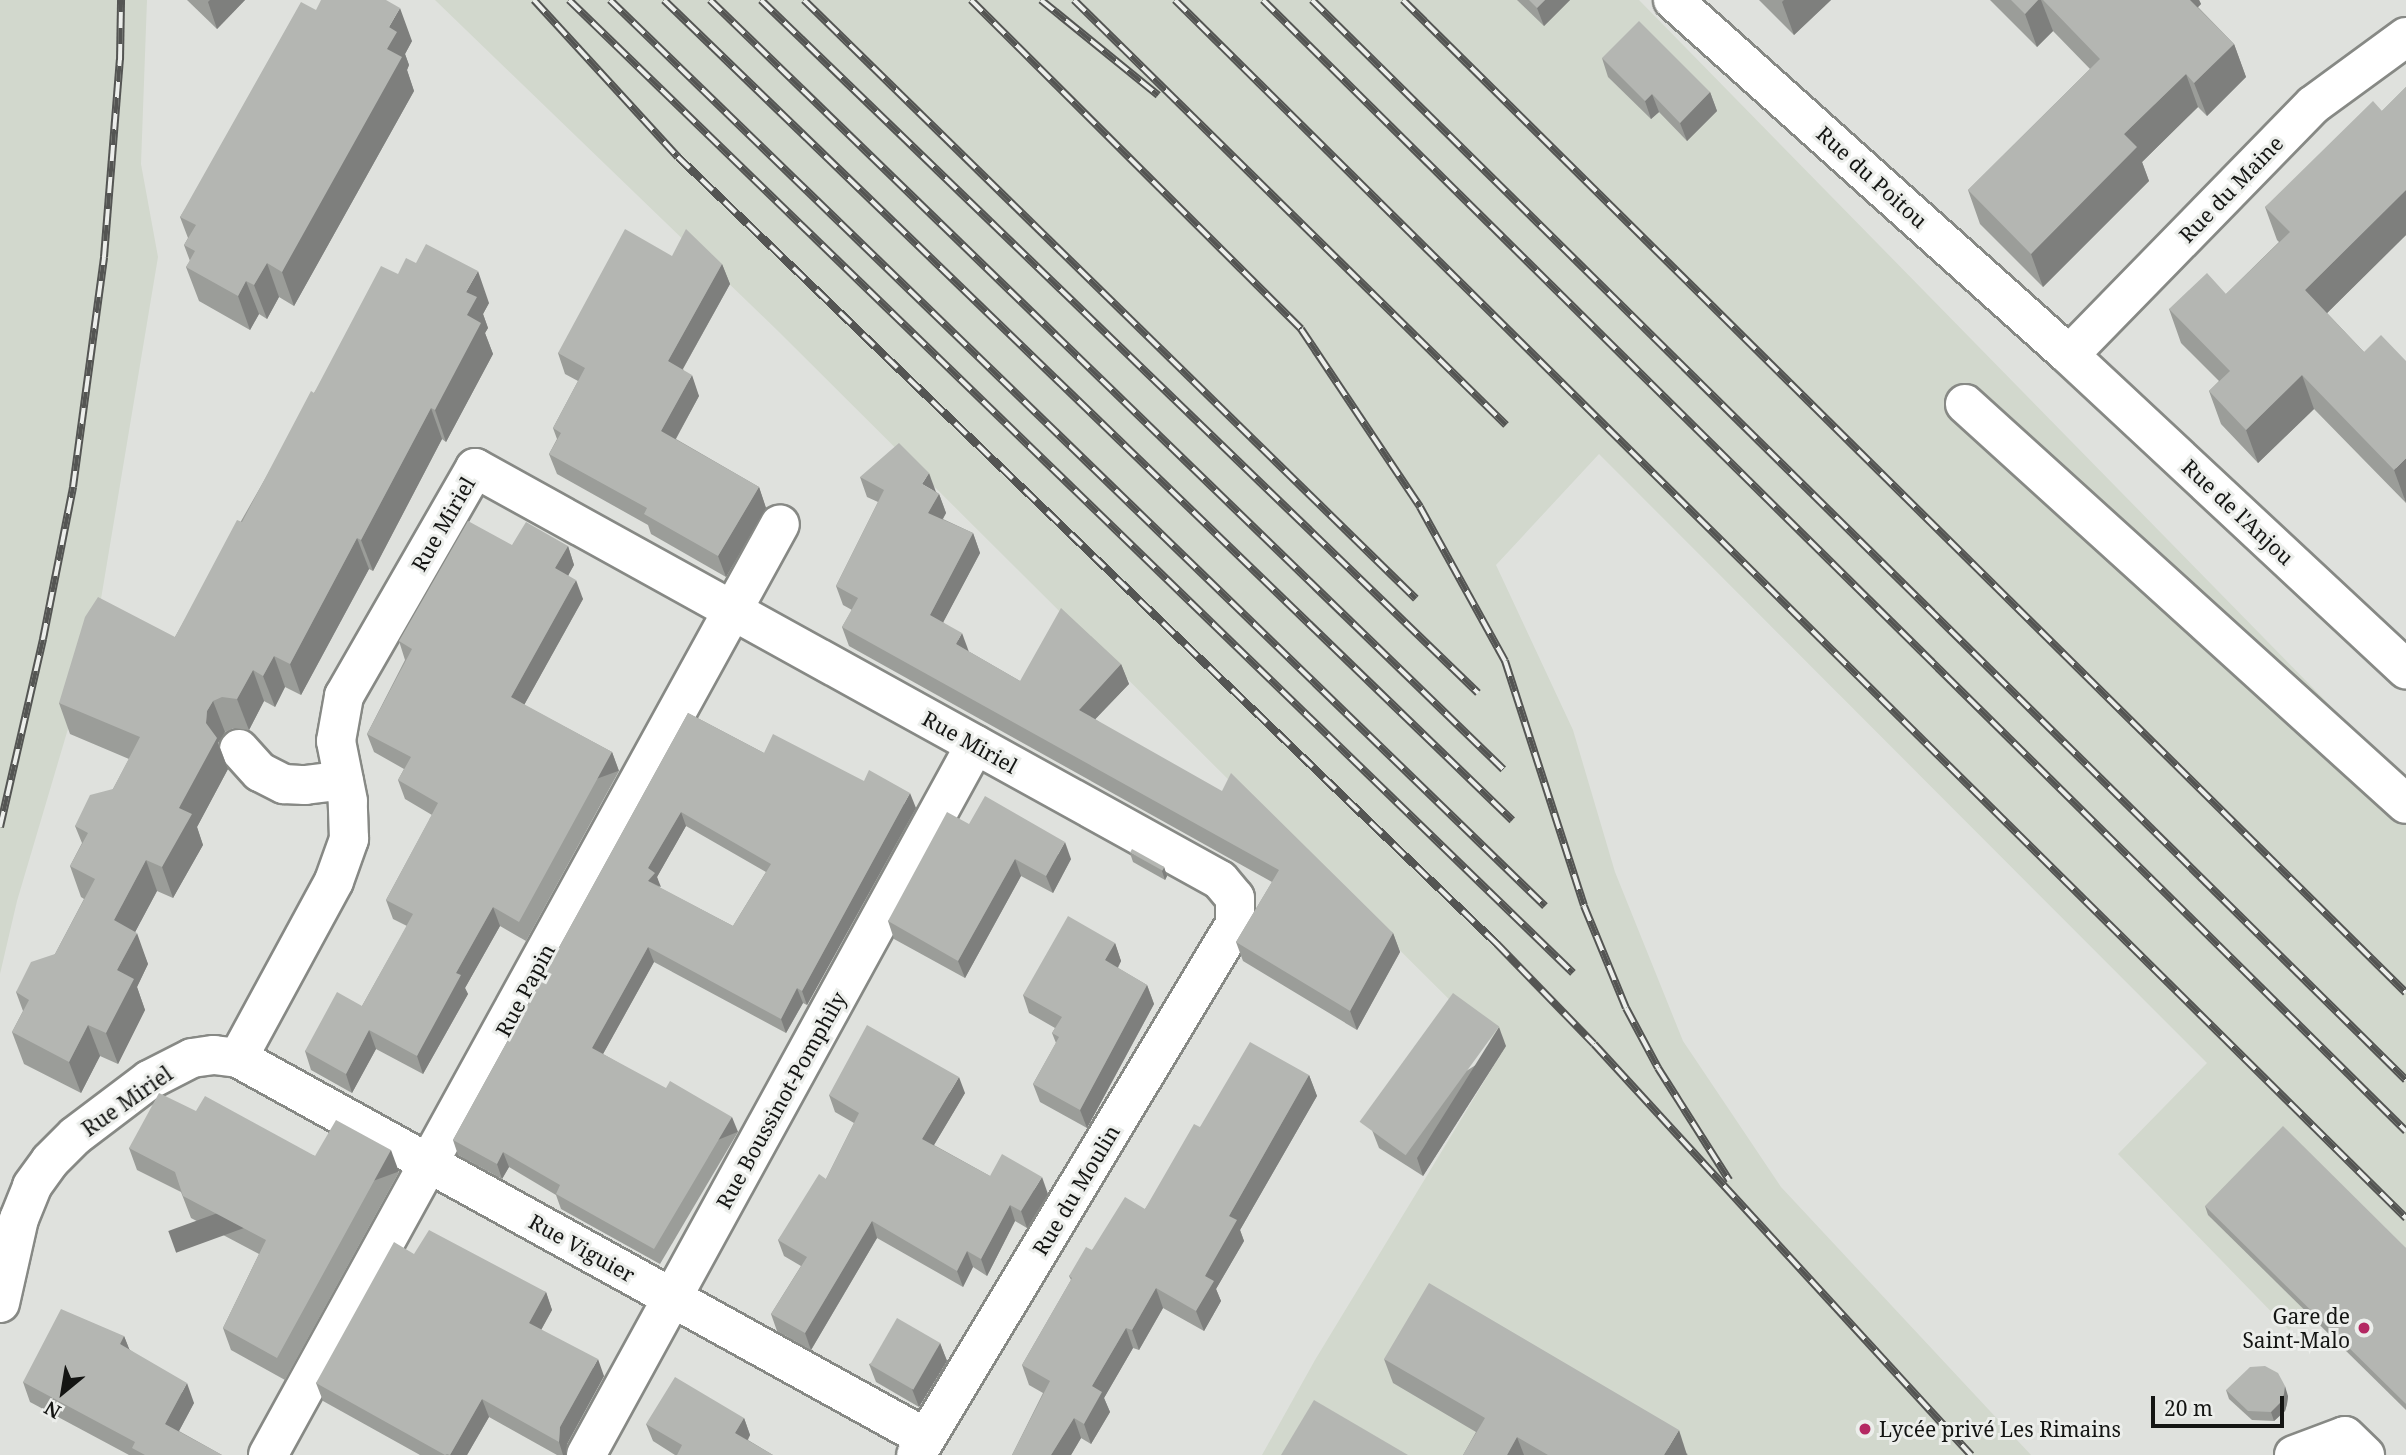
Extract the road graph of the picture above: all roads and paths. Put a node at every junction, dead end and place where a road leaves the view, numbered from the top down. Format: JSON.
{"nodes":[{"id":1,"x":1673,"y":0,"type":"edge"},
{"id":2,"x":2406,"y":37,"type":"edge"},
{"id":3,"x":2069,"y":355,"type":"junction"},
{"id":4,"x":1965,"y":404,"type":"dead end"},
{"id":5,"x":779,"y":524,"type":"dead end"},
{"id":6,"x":731,"y":609,"type":"junction"},
{"id":7,"x":2406,"y":669,"type":"edge"},
{"id":8,"x":975,"y":745,"type":"junction"},
{"id":9,"x":239,"y":749,"type":"dead end"},
{"id":10,"x":344,"y":780,"type":"junction"},
{"id":11,"x":2406,"y":804,"type":"edge"},
{"id":12,"x":1235,"y":924,"type":"joint"},
{"id":13,"x":238,"y":1058,"type":"junction"},
{"id":14,"x":431,"y":1164,"type":"junction"},
{"id":15,"x":673,"y":1299,"type":"junction"},
{"id":16,"x":0,"y":1303,"type":"edge"},
{"id":17,"x":921,"y":1447,"type":"edge"},
{"id":18,"x":268,"y":1455,"type":"edge"},
{"id":19,"x":586,"y":1455,"type":"edge"},
{"id":20,"x":2294,"y":1455,"type":"edge"},
{"id":21,"x":2365,"y":1455,"type":"edge"}],
"edges":[{"from":1,"to":3,"type":"street","name":"Rue du Poitou"},
{"from":2,"to":3,"type":"street","name":"Rue du Maine"},
{"from":3,"to":7,"type":"street","name":"Rue de l'Anjou"},
{"from":4,"to":11,"type":"street"},
{"from":5,"to":6,"type":"street","name":"Rue Papin"},
{"from":6,"to":8,"type":"street","name":"Rue Miriel"},
{"from":6,"to":10,"type":"street","name":"Rue Miriel"},
{"from":6,"to":14,"type":"street","name":"Rue Papin"},
{"from":8,"to":12,"type":"street","name":"Rue Miriel"},
{"from":8,"to":15,"type":"street","name":"Rue Boussinot-Pomphily"},
{"from":9,"to":10,"type":"street"},
{"from":10,"to":13,"type":"street","name":"Rue Miriel"},
{"from":12,"to":17,"type":"street","name":"Rue du Moulin"},
{"from":13,"to":14,"type":"street","name":"Rue Viguier"},
{"from":13,"to":16,"type":"street","name":"Rue Miriel"},
{"from":14,"to":15,"type":"street","name":"Rue Viguier"},
{"from":14,"to":18,"type":"street","name":"Rue Papin"},
{"from":15,"to":17,"type":"street","name":"Rue Viguier"},
{"from":15,"to":19,"type":"street","name":"Rue Boussinot-Pomphily"},
{"from":20,"to":21,"type":"street"}]}
